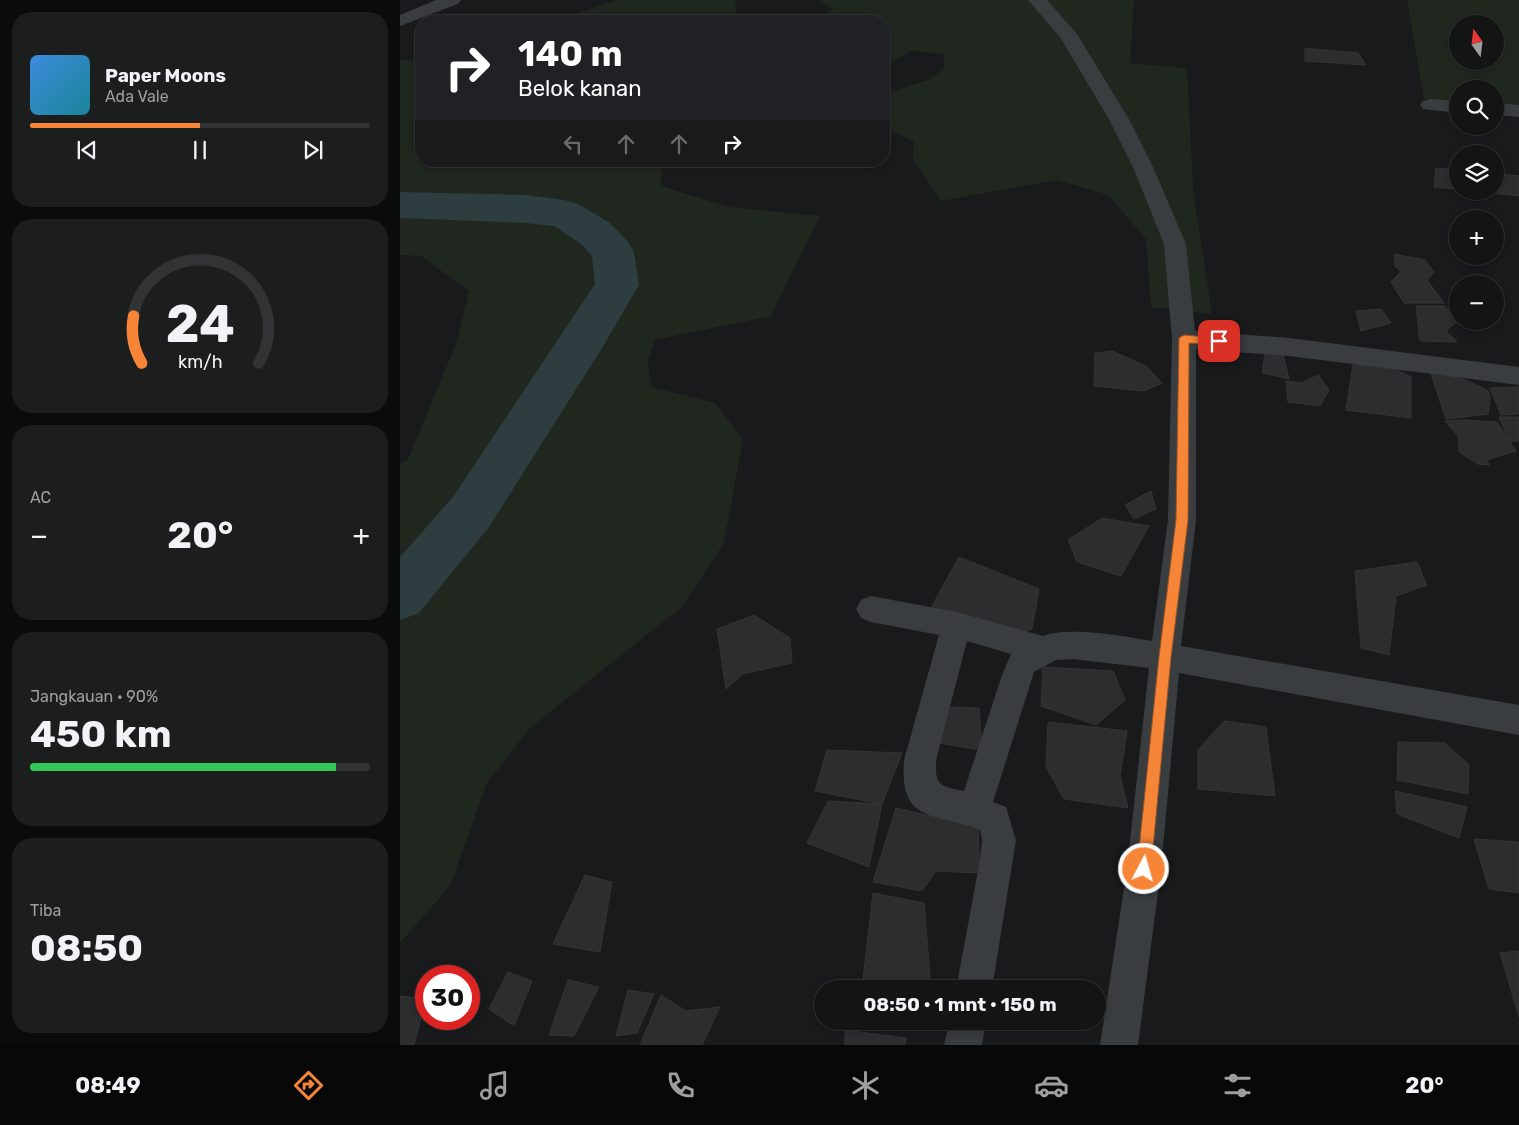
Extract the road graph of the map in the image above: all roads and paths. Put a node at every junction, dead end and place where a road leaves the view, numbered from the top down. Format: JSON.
{"nodes":[{"id":1,"x":452,"y":0,"type":"edge"},
{"id":2,"x":1037,"y":0,"type":"edge"},
{"id":3,"x":400,"y":21,"type":"edge"},
{"id":4,"x":1430,"y":105,"type":"dead end"},
{"id":5,"x":1449,"y":106,"type":"edge"},
{"id":6,"x":1504,"y":110,"type":"edge"},
{"id":7,"x":1519,"y":111,"type":"edge"},
{"id":8,"x":1184,"y":338,"type":"junction"},
{"id":9,"x":1519,"y":376,"type":"edge"},
{"id":10,"x":871,"y":609,"type":"dead end"},
{"id":11,"x":957,"y":625,"type":"junction"},
{"id":12,"x":1043,"y":650,"type":"junction"},
{"id":13,"x":1165,"y":657,"type":"junction"},
{"id":14,"x":1519,"y":720,"type":"edge"},
{"id":15,"x":974,"y":810,"type":"junction"},
{"id":16,"x":976,"y":980,"type":"edge"},
{"id":17,"x":966,"y":1030,"type":"edge"},
{"id":18,"x":963,"y":1045,"type":"edge"},
{"id":19,"x":1119,"y":1045,"type":"edge"}],
"edges":[{"from":1,"to":3,"type":"street"},
{"from":2,"to":8,"type":"street"},
{"from":4,"to":5,"type":"street"},
{"from":6,"to":7,"type":"street"},
{"from":8,"to":9,"type":"street"},
{"from":8,"to":13,"type":"street"},
{"from":10,"to":11,"type":"street"},
{"from":11,"to":12,"type":"street"},
{"from":11,"to":15,"type":"street"},
{"from":12,"to":13,"type":"street"},
{"from":12,"to":15,"type":"street"},
{"from":13,"to":14,"type":"street"},
{"from":13,"to":19,"type":"street"},
{"from":15,"to":16,"type":"street"},
{"from":17,"to":18,"type":"street"}]}
